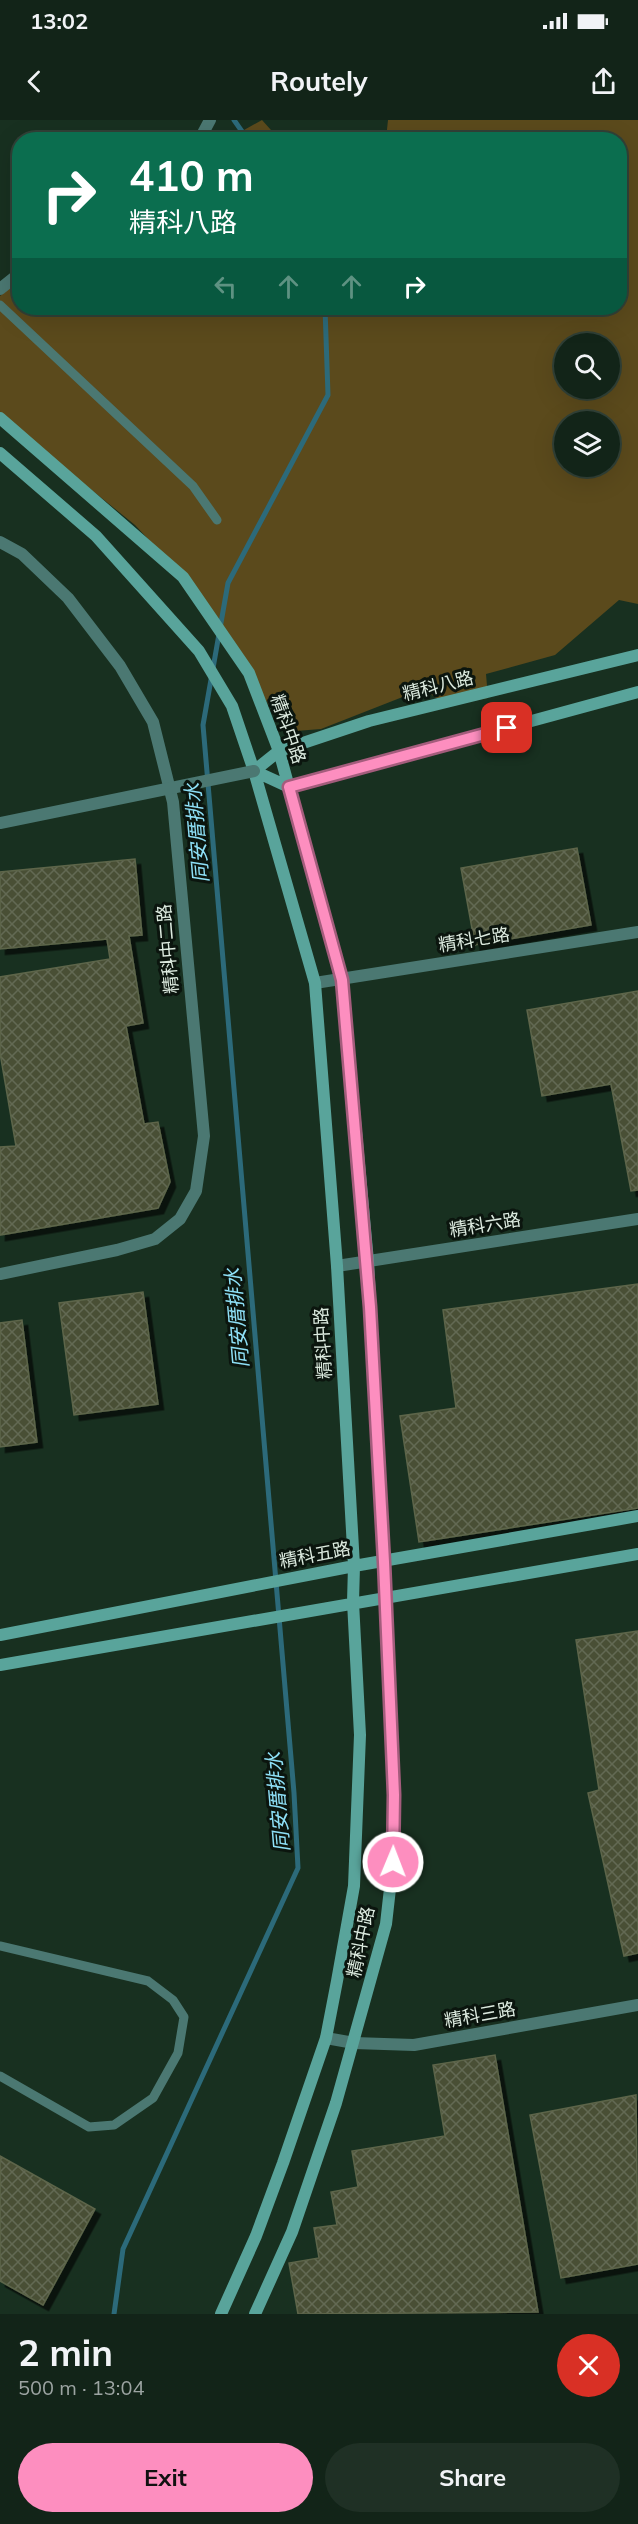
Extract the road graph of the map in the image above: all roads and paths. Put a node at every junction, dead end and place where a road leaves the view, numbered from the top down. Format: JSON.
{"nodes":[{"id":1,"x":12,"y":279,"type":"edge"},
{"id":2,"x":0,"y":289,"type":"edge"},
{"id":3,"x":0,"y":305,"type":"edge"},
{"id":4,"x":0,"y":418,"type":"edge"},
{"id":5,"x":0,"y":453,"type":"edge"},
{"id":6,"x":217,"y":520,"type":"dead end"},
{"id":7,"x":0,"y":542,"type":"edge"},
{"id":8,"x":638,"y":655,"type":"edge"},
{"id":9,"x":638,"y":692,"type":"edge"},
{"id":10,"x":279,"y":751,"type":"junction"},
{"id":11,"x":254,"y":771,"type":"junction"},
{"id":12,"x":289,"y":787,"type":"junction"},
{"id":13,"x":0,"y":823,"type":"edge"},
{"id":14,"x":638,"y":932,"type":"edge"},
{"id":15,"x":342,"y":980,"type":"junction"},
{"id":16,"x":315,"y":983,"type":"junction"},
{"id":17,"x":638,"y":1219,"type":"edge"},
{"id":18,"x":368,"y":1261,"type":"junction"},
{"id":19,"x":337,"y":1266,"type":"junction"},
{"id":20,"x":0,"y":1274,"type":"edge"},
{"id":21,"x":638,"y":1516,"type":"edge"},
{"id":22,"x":638,"y":1554,"type":"edge"},
{"id":23,"x":384,"y":1562,"type":"junction"},
{"id":24,"x":354,"y":1566,"type":"junction"},
{"id":25,"x":384,"y":1599,"type":"junction"},
{"id":26,"x":353,"y":1602,"type":"junction"},
{"id":27,"x":0,"y":1635,"type":"edge"},
{"id":28,"x":0,"y":1665,"type":"edge"},
{"id":29,"x":0,"y":1946,"type":"edge"},
{"id":30,"x":638,"y":2005,"type":"edge"},
{"id":31,"x":326,"y":2038,"type":"junction"},
{"id":32,"x":354,"y":2043,"type":"junction"},
{"id":33,"x":0,"y":2076,"type":"edge"},
{"id":34,"x":221,"y":2314,"type":"edge"},
{"id":35,"x":255,"y":2314,"type":"edge"}],
"edges":[{"from":1,"to":2,"type":"street"},
{"from":3,"to":6,"type":"lane"},
{"from":4,"to":10,"type":"street","name":"精科中路"},
{"from":5,"to":11,"type":"street","name":"精科中路"},
{"from":7,"to":20,"type":"street","name":"精科中二路"},
{"from":8,"to":10,"type":"street","name":"精科八路"},
{"from":9,"to":12,"type":"street"},
{"from":10,"to":11,"type":"street","name":"精科八路"},
{"from":10,"to":12,"type":"street","name":"精科中路"},
{"from":11,"to":12,"type":"street"},
{"from":11,"to":13,"type":"street","name":"精科八路","bridge":true},
{"from":11,"to":16,"type":"street","name":"精科中路"},
{"from":12,"to":15,"type":"street","name":"精科中路"},
{"from":14,"to":15,"type":"street","name":"精科七路"},
{"from":15,"to":16,"type":"street","name":"精科七路"},
{"from":15,"to":18,"type":"street","name":"精科中路"},
{"from":16,"to":19,"type":"street","name":"精科中路"},
{"from":17,"to":18,"type":"street","name":"精科六路"},
{"from":18,"to":19,"type":"street","name":"精科六路"},
{"from":18,"to":23,"type":"street","name":"精科中路"},
{"from":19,"to":24,"type":"street","name":"精科中路"},
{"from":21,"to":23,"type":"street","name":"精科五路"},
{"from":22,"to":25,"type":"street"},
{"from":23,"to":24,"type":"street","name":"精科五路"},
{"from":23,"to":25,"type":"street","name":"精科中路"},
{"from":24,"to":26,"type":"street","name":"精科中路"},
{"from":24,"to":27,"type":"street","name":"精科五路"},
{"from":25,"to":26,"type":"street"},
{"from":25,"to":32,"type":"street","name":"精科中路"},
{"from":26,"to":28,"type":"street"},
{"from":26,"to":31,"type":"street","name":"精科中路"},
{"from":29,"to":33,"type":"lane"},
{"from":30,"to":32,"type":"street","name":"精科三路"},
{"from":31,"to":32,"type":"street","name":"精科三路"},
{"from":31,"to":34,"type":"street","name":"精科中路"},
{"from":32,"to":35,"type":"street","name":"精科中路"}]}
